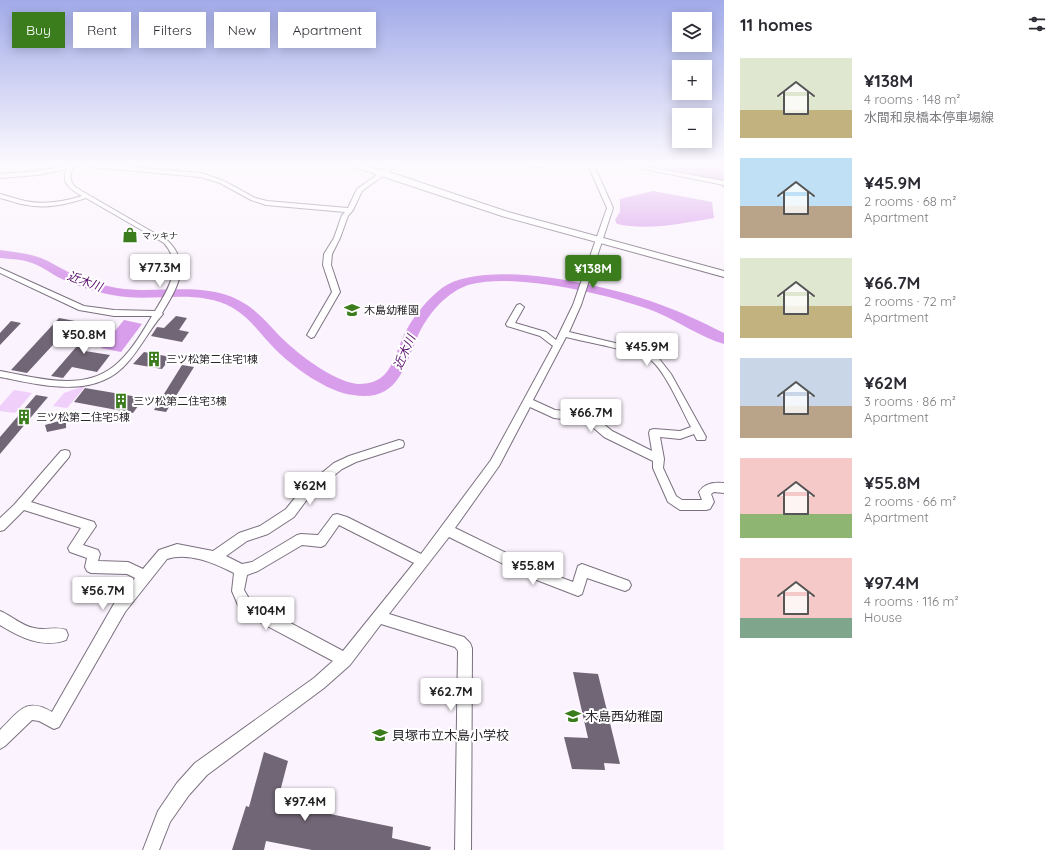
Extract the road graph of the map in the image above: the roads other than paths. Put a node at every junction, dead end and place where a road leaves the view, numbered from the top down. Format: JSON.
{"nodes":[{"id":1,"x":102,"y":205,"type":"edge"},
{"id":2,"x":286,"y":205,"type":"edge"},
{"id":3,"x":352,"y":205,"type":"edge"},
{"id":4,"x":476,"y":205,"type":"edge"},
{"id":5,"x":609,"y":205,"type":"edge"},
{"id":6,"x":350,"y":210,"type":"junction"},
{"id":7,"x":599,"y":240,"type":"junction"},
{"id":8,"x":0,"y":270,"type":"edge"},
{"id":9,"x":724,"y":274,"type":"edge"},
{"id":10,"x":520,"y":308,"type":"dead end"},
{"id":11,"x":161,"y":310,"type":"junction"},
{"id":12,"x":564,"y":334,"type":"junction"},
{"id":13,"x":311,"y":335,"type":"dead end"},
{"id":14,"x":558,"y":346,"type":"junction"},
{"id":15,"x":0,"y":374,"type":"edge"},
{"id":16,"x":528,"y":402,"type":"junction"},
{"id":17,"x":399,"y":444,"type":"dead end"},
{"id":18,"x":65,"y":454,"type":"dead end"},
{"id":19,"x":659,"y":459,"type":"junction"},
{"id":20,"x":724,"y":488,"type":"edge"},
{"id":21,"x":22,"y":504,"type":"junction"},
{"id":22,"x":0,"y":526,"type":"edge"},
{"id":23,"x":447,"y":530,"type":"junction"},
{"id":24,"x":215,"y":557,"type":"junction"},
{"id":25,"x":422,"y":561,"type":"junction"},
{"id":26,"x":241,"y":570,"type":"junction"},
{"id":27,"x":144,"y":576,"type":"junction"},
{"id":28,"x":625,"y":585,"type":"dead end"},
{"id":29,"x":379,"y":617,"type":"junction"},
{"id":30,"x":0,"y":618,"type":"edge"},
{"id":31,"x":61,"y":635,"type":"dead end"},
{"id":32,"x":345,"y":660,"type":"junction"},
{"id":33,"x":0,"y":741,"type":"edge"},
{"id":34,"x":151,"y":850,"type":"edge"},
{"id":35,"x":463,"y":850,"type":"edge"}],
"edges":[{"from":1,"to":11,"type":"street"},
{"from":2,"to":6,"type":"street"},
{"from":3,"to":6,"type":"street"},
{"from":4,"to":7,"type":"main road"},
{"from":5,"to":7,"type":"street"},
{"from":6,"to":13,"type":"street"},
{"from":7,"to":9,"type":"main road"},
{"from":7,"to":12,"type":"street"},
{"from":8,"to":11,"type":"street"},
{"from":10,"to":14,"type":"street"},
{"from":11,"to":15,"type":"street"},
{"from":12,"to":14,"type":"street"},
{"from":12,"to":19,"type":"street"},
{"from":14,"to":16,"type":"street"},
{"from":16,"to":19,"type":"street"},
{"from":16,"to":23,"type":"street"},
{"from":17,"to":24,"type":"street"},
{"from":18,"to":21,"type":"street"},
{"from":19,"to":20,"type":"street"},
{"from":21,"to":22,"type":"street"},
{"from":21,"to":27,"type":"street"},
{"from":23,"to":25,"type":"street"},
{"from":23,"to":28,"type":"street"},
{"from":24,"to":26,"type":"street"},
{"from":24,"to":27,"type":"street"},
{"from":25,"to":26,"type":"street"},
{"from":25,"to":29,"type":"street"},
{"from":26,"to":32,"type":"street"},
{"from":27,"to":33,"type":"street"},
{"from":29,"to":32,"type":"street"},
{"from":29,"to":35,"type":"street"},
{"from":30,"to":31,"type":"street"},
{"from":32,"to":34,"type":"street"}]}
